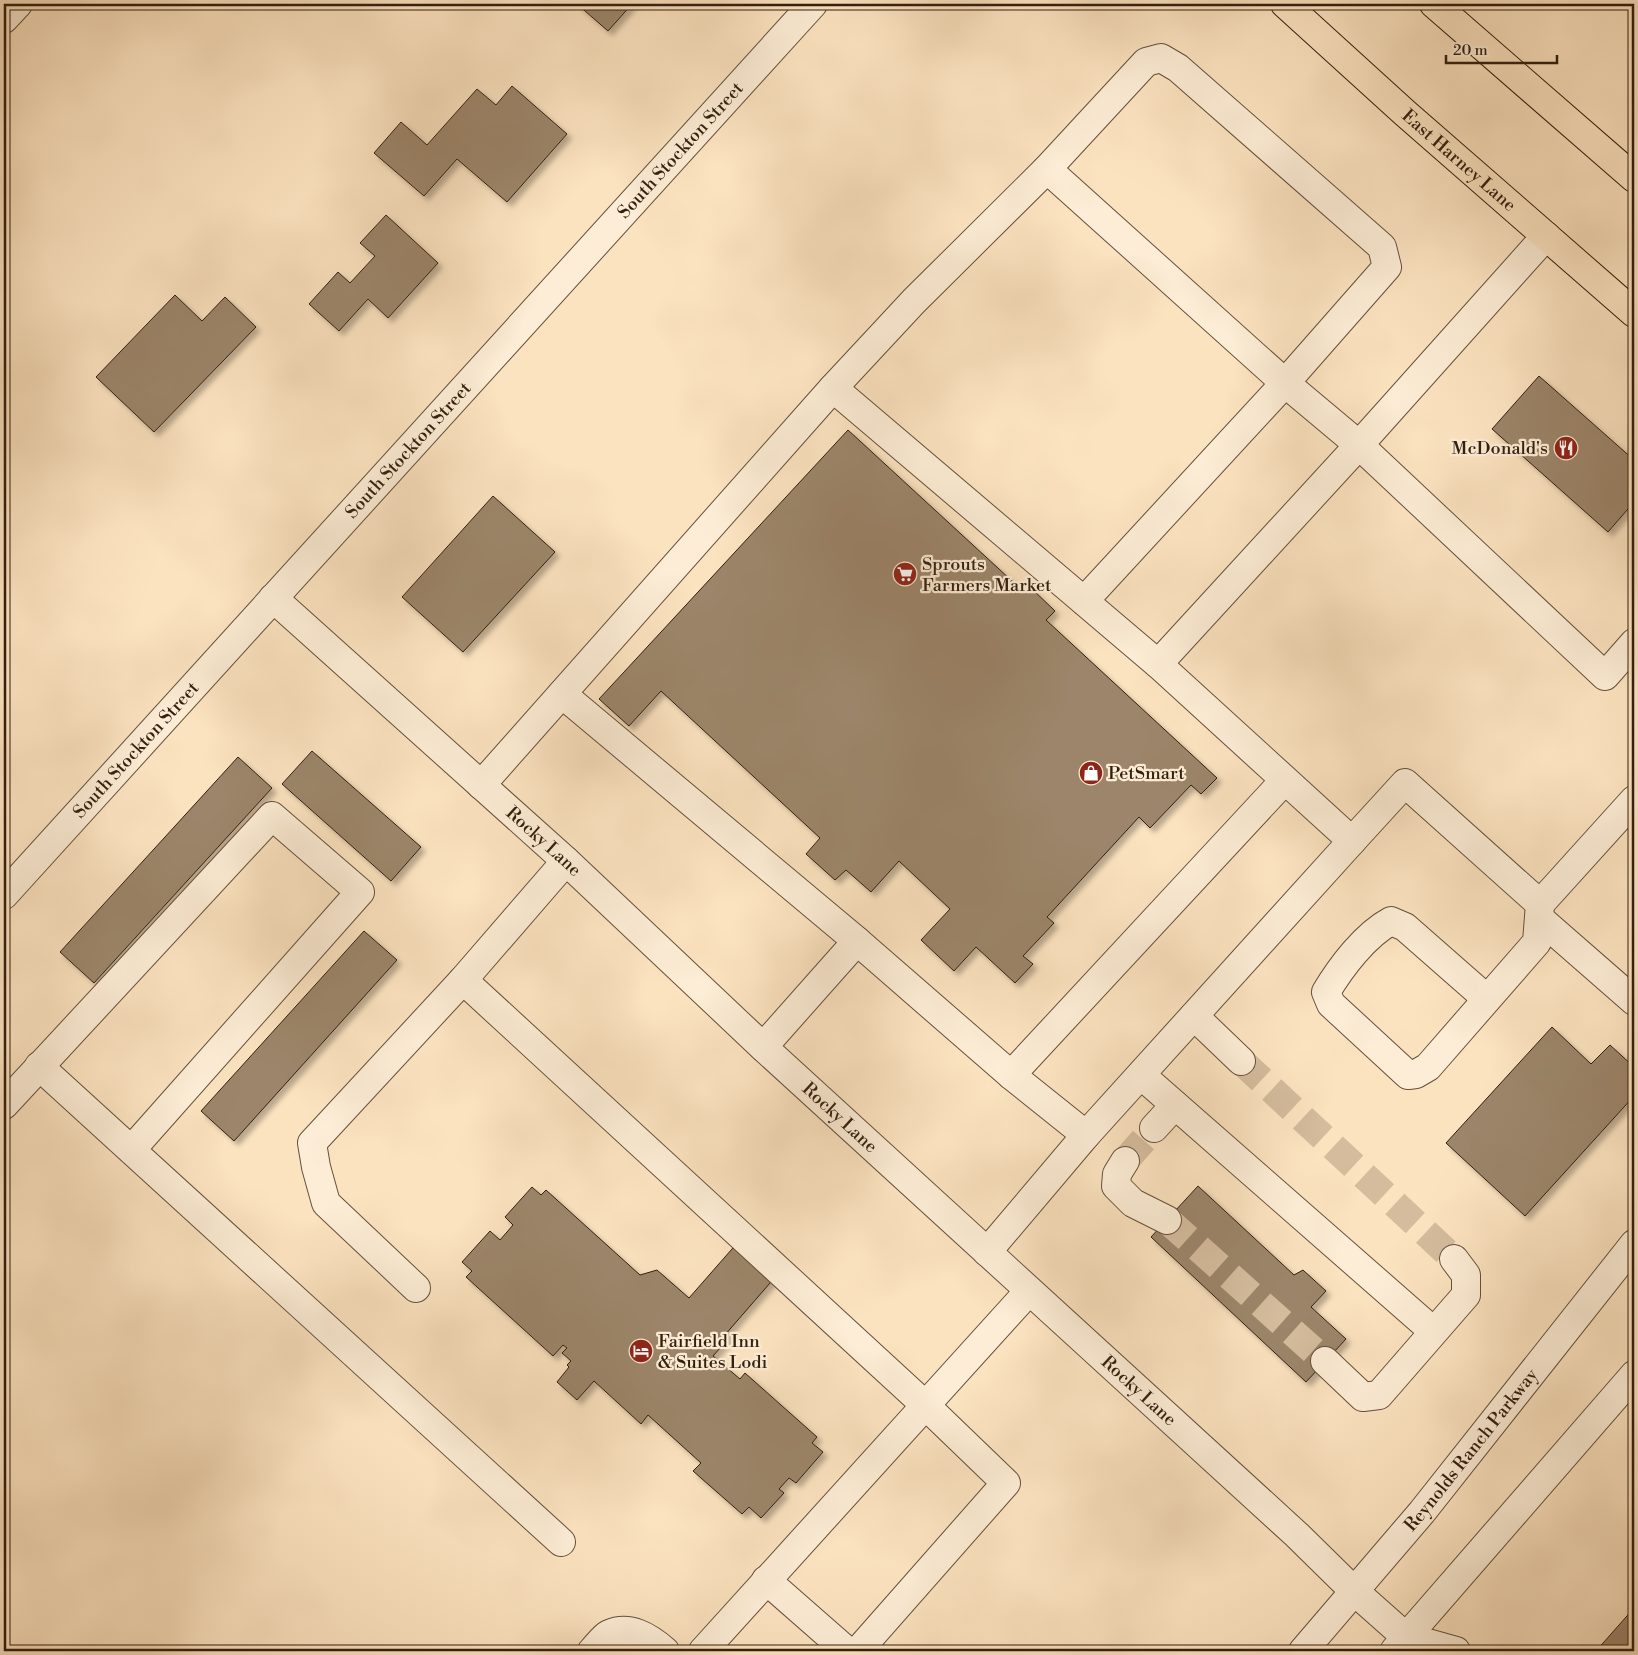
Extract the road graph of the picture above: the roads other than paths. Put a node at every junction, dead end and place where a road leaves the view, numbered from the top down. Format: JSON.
{"nodes":[{"id":1,"x":18,"y":4,"type":"edge"},
{"id":2,"x":813,"y":4,"type":"edge"},
{"id":3,"x":1285,"y":4,"type":"edge"},
{"id":4,"x":1434,"y":4,"type":"edge"},
{"id":5,"x":4,"y":18,"type":"edge"},
{"id":6,"x":1047,"y":169,"type":"junction"},
{"id":7,"x":1634,"y":178,"type":"edge"},
{"id":8,"x":1546,"y":236,"type":"junction"},
{"id":9,"x":1634,"y":313,"type":"edge"},
{"id":10,"x":1285,"y":383,"type":"junction"},
{"id":11,"x":833,"y":388,"type":"junction"},
{"id":12,"x":1359,"y":445,"type":"junction"},
{"id":13,"x":273,"y":598,"type":"junction"},
{"id":14,"x":1084,"y":601,"type":"junction"},
{"id":15,"x":1634,"y":643,"type":"edge"},
{"id":16,"x":1158,"y":664,"type":"junction"},
{"id":17,"x":562,"y":694,"type":"junction"},
{"id":18,"x":1284,"y":781,"type":"junction"},
{"id":19,"x":481,"y":785,"type":"junction"},
{"id":20,"x":1634,"y":800,"type":"edge"},
{"id":21,"x":1352,"y":841,"type":"junction"},
{"id":22,"x":566,"y":861,"type":"junction"},
{"id":23,"x":4,"y":895,"type":"edge"},
{"id":24,"x":1539,"y":911,"type":"junction"},
{"id":25,"x":857,"y":941,"type":"junction"},
{"id":26,"x":463,"y":980,"type":"junction"},
{"id":27,"x":1487,"y":1000,"type":"junction"},
{"id":28,"x":1634,"y":1001,"type":"edge"},
{"id":29,"x":1194,"y":1016,"type":"junction"},
{"id":30,"x":763,"y":1047,"type":"junction"},
{"id":31,"x":1242,"y":1060,"type":"tunnel mouth"},
{"id":32,"x":39,"y":1066,"type":"junction"},
{"id":33,"x":1011,"y":1075,"type":"junction"},
{"id":34,"x":1141,"y":1075,"type":"junction"},
{"id":35,"x":4,"y":1105,"type":"edge"},
{"id":36,"x":1175,"y":1105,"type":"junction"},
{"id":37,"x":1154,"y":1128,"type":"tunnel mouth"},
{"id":38,"x":1086,"y":1135,"type":"junction"},
{"id":39,"x":132,"y":1149,"type":"junction"},
{"id":40,"x":1126,"y":1161,"type":"tunnel mouth"},
{"id":41,"x":1167,"y":1220,"type":"tunnel mouth"},
{"id":42,"x":1634,"y":1244,"type":"edge"},
{"id":43,"x":987,"y":1252,"type":"junction"},
{"id":44,"x":1454,"y":1259,"type":"tunnel mouth"},
{"id":45,"x":416,"y":1288,"type":"dead end"},
{"id":46,"x":1029,"y":1291,"type":"junction"},
{"id":47,"x":1433,"y":1331,"type":"junction"},
{"id":48,"x":1325,"y":1362,"type":"tunnel mouth"},
{"id":49,"x":1634,"y":1375,"type":"edge"},
{"id":50,"x":924,"y":1404,"type":"junction"},
{"id":51,"x":561,"y":1542,"type":"dead end"},
{"id":52,"x":766,"y":1580,"type":"junction"},
{"id":53,"x":1353,"y":1590,"type":"junction"},
{"id":54,"x":1404,"y":1646,"type":"edge"},
{"id":55,"x":592,"y":1651,"type":"edge"},
{"id":56,"x":665,"y":1651,"type":"edge"},
{"id":57,"x":703,"y":1651,"type":"edge"},
{"id":58,"x":847,"y":1651,"type":"edge"},
{"id":59,"x":858,"y":1651,"type":"edge"},
{"id":60,"x":1303,"y":1651,"type":"edge"},
{"id":61,"x":1456,"y":1651,"type":"edge"}],
"edges":[{"from":1,"to":5,"type":"street"},
{"from":2,"to":13,"type":"street","name":"South Stockton Street"},
{"from":3,"to":8,"type":"main road","name":"East Harney Lane"},
{"from":4,"to":7,"type":"main road"},
{"from":6,"to":10,"type":"street"},
{"from":6,"to":10,"type":"street"},
{"from":6,"to":11,"type":"street"},
{"from":8,"to":9,"type":"main road","name":"East Harney Lane"},
{"from":8,"to":12,"type":"street"},
{"from":10,"to":12,"type":"street"},
{"from":10,"to":14,"type":"street"},
{"from":11,"to":14,"type":"street"},
{"from":11,"to":17,"type":"street"},
{"from":12,"to":15,"type":"street"},
{"from":12,"to":16,"type":"street"},
{"from":13,"to":19,"type":"street","name":"Rocky Lane"},
{"from":13,"to":23,"type":"street","name":"South Stockton Street"},
{"from":14,"to":16,"type":"street"},
{"from":16,"to":18,"type":"street"},
{"from":17,"to":19,"type":"street"},
{"from":17,"to":25,"type":"street"},
{"from":18,"to":21,"type":"street"},
{"from":18,"to":33,"type":"street"},
{"from":19,"to":22,"type":"street","name":"Rocky Lane"},
{"from":20,"to":24,"type":"street"},
{"from":21,"to":24,"type":"street"},
{"from":21,"to":29,"type":"street"},
{"from":22,"to":26,"type":"street"},
{"from":22,"to":30,"type":"street","name":"Rocky Lane"},
{"from":24,"to":27,"type":"street"},
{"from":24,"to":28,"type":"street"},
{"from":25,"to":30,"type":"street"},
{"from":25,"to":33,"type":"street"},
{"from":26,"to":45,"type":"street"},
{"from":26,"to":50,"type":"street"},
{"from":27,"to":27,"type":"street"},
{"from":29,"to":31,"type":"street"},
{"from":29,"to":34,"type":"street"},
{"from":30,"to":43,"type":"street","name":"Rocky Lane"},
{"from":32,"to":35,"type":"street"},
{"from":32,"to":39,"type":"street"},
{"from":32,"to":39,"type":"street"},
{"from":33,"to":38,"type":"street"},
{"from":34,"to":36,"type":"street"},
{"from":34,"to":38,"type":"street"},
{"from":36,"to":37,"type":"street"},
{"from":36,"to":47,"type":"street"},
{"from":38,"to":43,"type":"street"},
{"from":39,"to":51,"type":"street"},
{"from":40,"to":41,"type":"street"},
{"from":42,"to":53,"type":"street","name":"Reynolds Ranch Parkway"},
{"from":43,"to":46,"type":"street","name":"Rocky Lane"},
{"from":44,"to":47,"type":"street"},
{"from":46,"to":50,"type":"street"},
{"from":46,"to":53,"type":"street","name":"Rocky Lane"},
{"from":47,"to":48,"type":"street"},
{"from":49,"to":54,"type":"street"},
{"from":50,"to":52,"type":"street"},
{"from":50,"to":59,"type":"street"},
{"from":52,"to":57,"type":"street"},
{"from":52,"to":58,"type":"street"},
{"from":53,"to":54,"type":"street","name":"Rocky Lane"},
{"from":53,"to":60,"type":"street","name":"Reynolds Ranch Parkway"},
{"from":54,"to":61,"type":"street"},
{"from":55,"to":56,"type":"street"}]}
